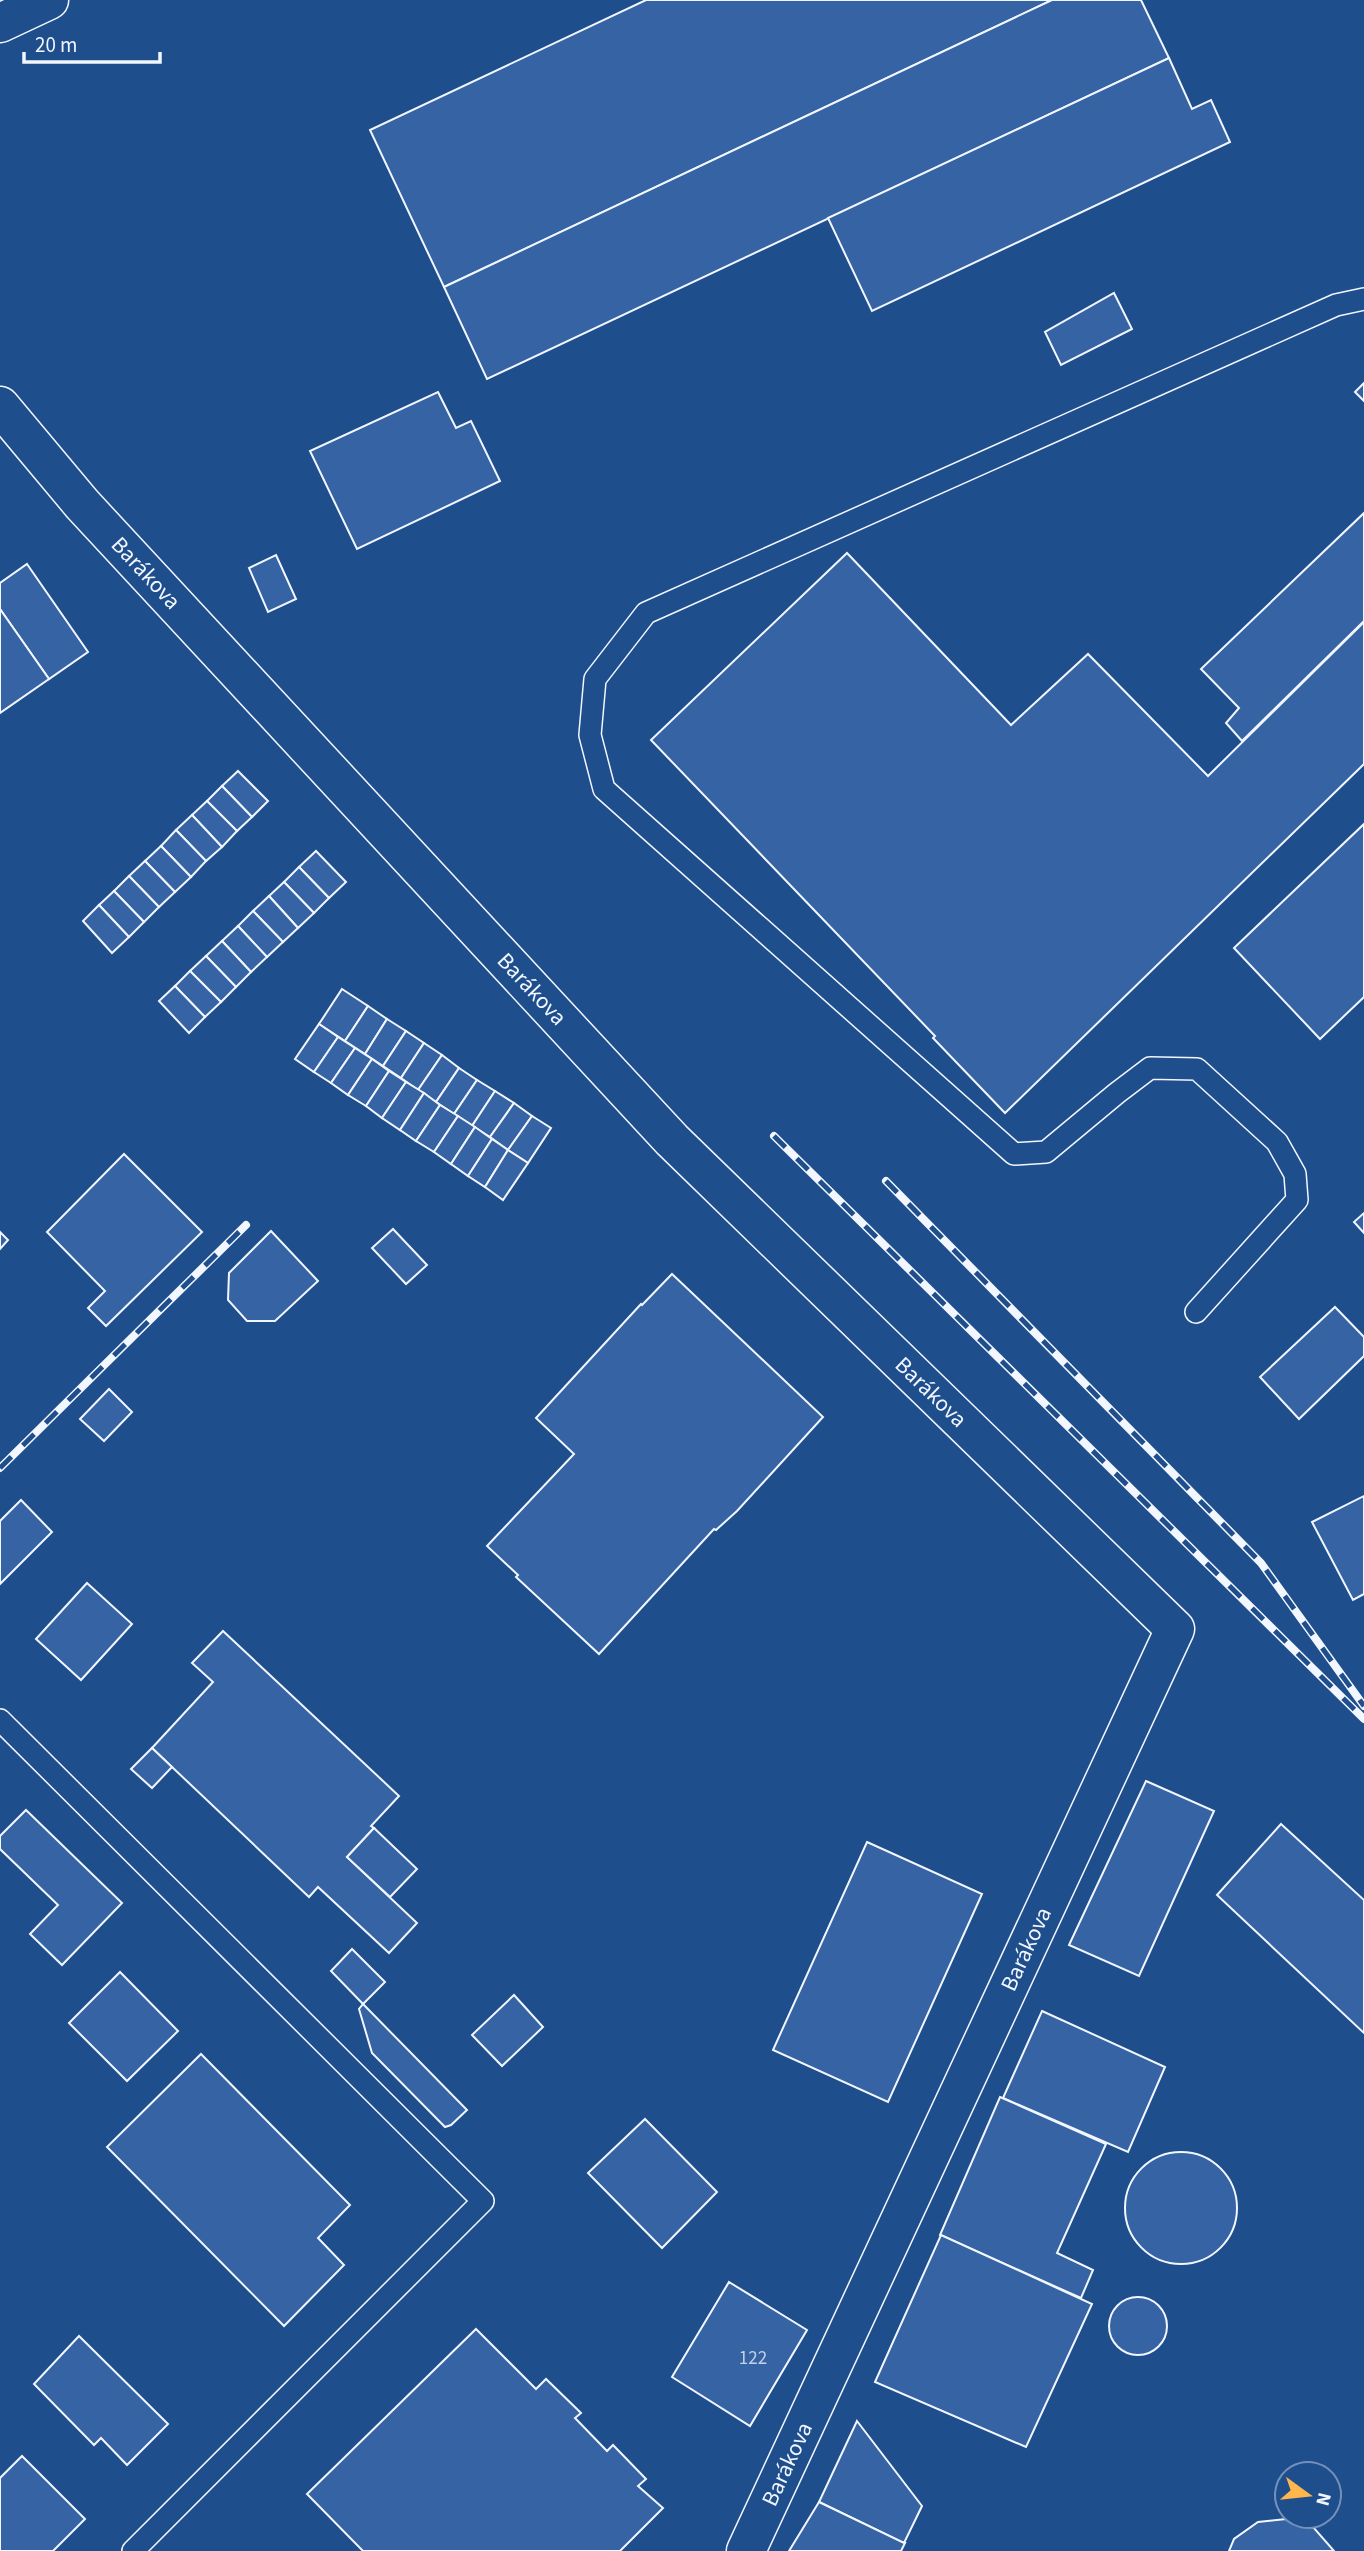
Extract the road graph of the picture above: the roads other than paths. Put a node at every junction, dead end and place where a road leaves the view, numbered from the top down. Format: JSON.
{"nodes":[{"id":1,"x":49,"y":0,"type":"edge"},
{"id":2,"x":0,"y":23,"type":"edge"},
{"id":3,"x":1364,"y":299,"type":"edge"},
{"id":4,"x":0,"y":406,"type":"edge"},
{"id":5,"x":1196,"y":1312,"type":"dead end"},
{"id":6,"x":0,"y":1720,"type":"edge"},
{"id":7,"x":133,"y":2551,"type":"edge"},
{"id":8,"x":747,"y":2551,"type":"edge"}],
"edges":[{"from":1,"to":2,"type":"street"},
{"from":3,"to":5,"type":"lane"},
{"from":4,"to":8,"type":"street","name":"Barákova"},
{"from":6,"to":7,"type":"lane"}]}
